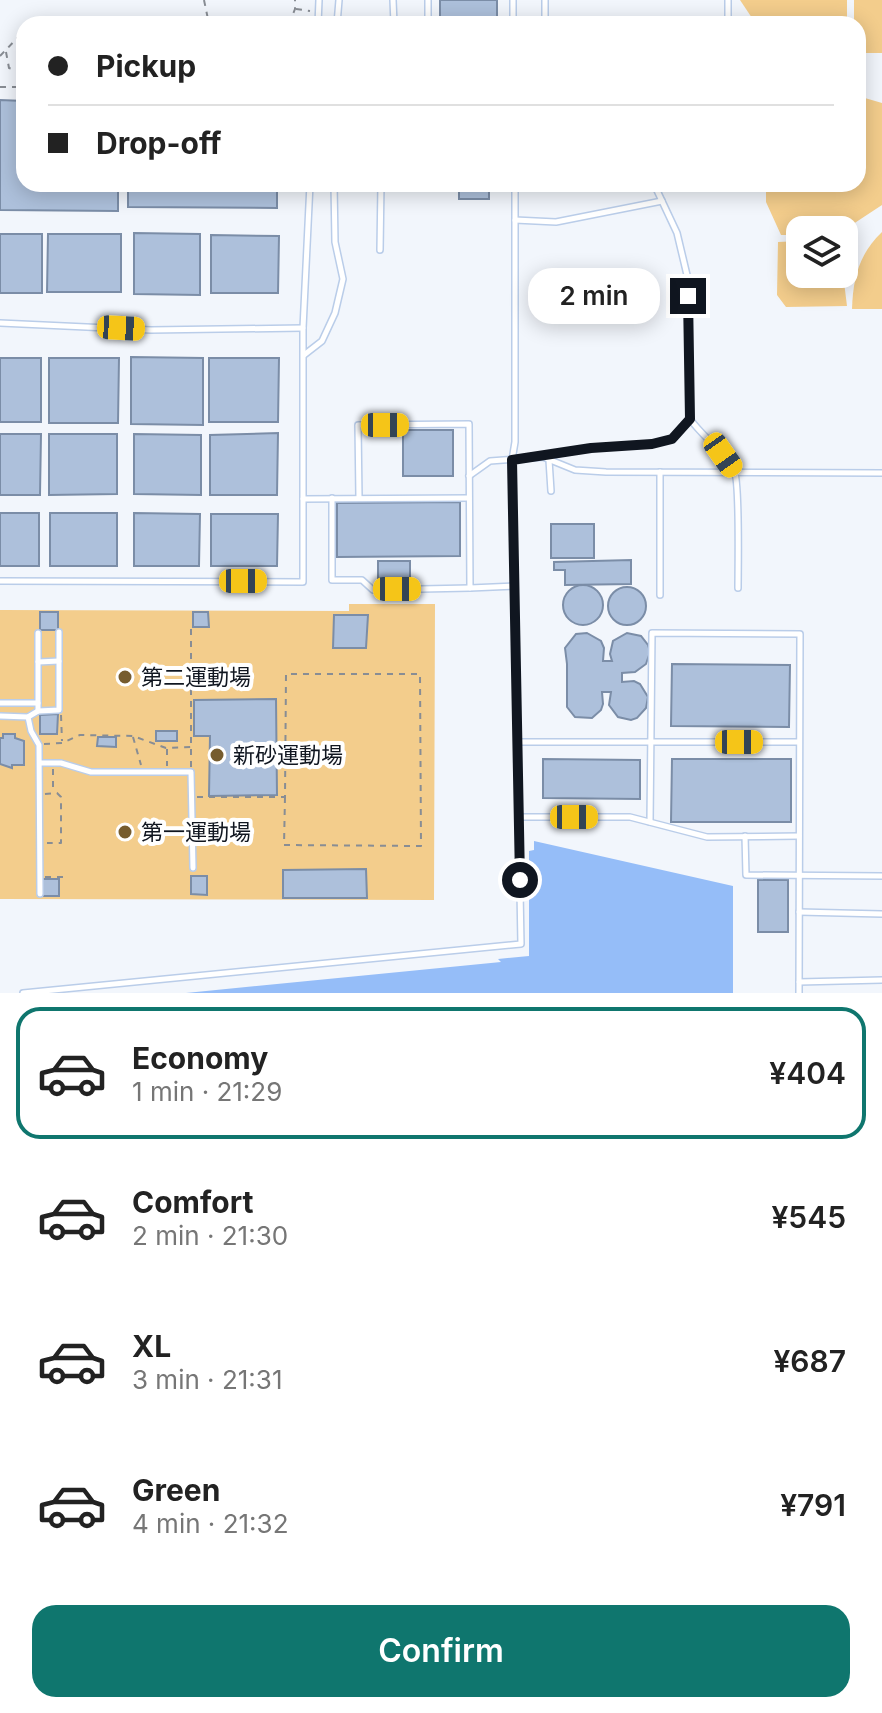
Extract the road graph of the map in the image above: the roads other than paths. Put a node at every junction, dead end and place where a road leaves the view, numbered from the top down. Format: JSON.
{"nodes":[{"id":1,"x":310,"y":192,"type":"edge"},
{"id":2,"x":334,"y":192,"type":"edge"},
{"id":3,"x":381,"y":192,"type":"edge"},
{"id":4,"x":515,"y":192,"type":"edge"},
{"id":5,"x":658,"y":192,"type":"edge"},
{"id":6,"x":662,"y":201,"type":"junction"},
{"id":7,"x":515,"y":220,"type":"junction"},
{"id":8,"x":380,"y":250,"type":"dead end"},
{"id":9,"x":0,"y":323,"type":"edge"},
{"id":10,"x":303,"y":328,"type":"junction"},
{"id":11,"x":303,"y":356,"type":"junction"},
{"id":12,"x":690,"y":419,"type":"junction"},
{"id":13,"x":546,"y":458,"type":"junction"},
{"id":14,"x":512,"y":460,"type":"junction"},
{"id":15,"x":660,"y":472,"type":"junction"},
{"id":16,"x":736,"y":473,"type":"junction"},
{"id":17,"x":882,"y":473,"type":"edge"},
{"id":18,"x":469,"y":476,"type":"junction"},
{"id":19,"x":551,"y":491,"type":"dead end"},
{"id":20,"x":332,"y":498,"type":"junction"},
{"id":21,"x":359,"y":498,"type":"junction"},
{"id":22,"x":469,"y":498,"type":"junction"},
{"id":23,"x":303,"y":499,"type":"junction"},
{"id":24,"x":0,"y":581,"type":"edge"},
{"id":25,"x":514,"y":586,"type":"junction"},
{"id":26,"x":470,"y":588,"type":"junction"},
{"id":27,"x":738,"y":588,"type":"dead end"},
{"id":28,"x":660,"y":595,"type":"dead end"},
{"id":29,"x":59,"y":632,"type":"dead end"},
{"id":30,"x":38,"y":633,"type":"dead end"},
{"id":31,"x":59,"y":661,"type":"junction"},
{"id":32,"x":38,"y":662,"type":"junction"},
{"id":33,"x":3,"y":703,"type":"edge"},
{"id":34,"x":38,"y":703,"type":"junction"},
{"id":35,"x":38,"y":711,"type":"junction"},
{"id":36,"x":3,"y":716,"type":"edge"},
{"id":37,"x":28,"y":717,"type":"junction"},
{"id":38,"x":517,"y":742,"type":"junction"},
{"id":39,"x":649,"y":742,"type":"junction"},
{"id":40,"x":799,"y":742,"type":"junction"},
{"id":41,"x":40,"y":763,"type":"junction"},
{"id":42,"x":518,"y":817,"type":"junction"},
{"id":43,"x":650,"y":822,"type":"junction"},
{"id":44,"x":745,"y":836,"type":"junction"},
{"id":45,"x":799,"y":836,"type":"junction"},
{"id":46,"x":193,"y":868,"type":"dead end"},
{"id":47,"x":799,"y":875,"type":"junction"},
{"id":48,"x":882,"y":876,"type":"edge"},
{"id":49,"x":40,"y":894,"type":"dead end"},
{"id":50,"x":799,"y":912,"type":"junction"},
{"id":51,"x":882,"y":914,"type":"edge"},
{"id":52,"x":882,"y":980,"type":"edge"},
{"id":53,"x":799,"y":982,"type":"junction"},
{"id":54,"x":23,"y":993,"type":"edge"},
{"id":55,"x":799,"y":993,"type":"edge"}],
"edges":[{"from":1,"to":10,"type":"lane"},
{"from":2,"to":11,"type":"lane"},
{"from":3,"to":8,"type":"lane"},
{"from":4,"to":7,"type":"lane"},
{"from":5,"to":6,"type":"lane"},
{"from":6,"to":7,"type":"lane"},
{"from":6,"to":12,"type":"lane"},
{"from":7,"to":14,"type":"lane"},
{"from":9,"to":10,"type":"lane"},
{"from":10,"to":11,"type":"lane"},
{"from":11,"to":23,"type":"lane"},
{"from":12,"to":13,"type":"lane"},
{"from":12,"to":16,"type":"lane"},
{"from":13,"to":14,"type":"lane"},
{"from":13,"to":15,"type":"lane"},
{"from":13,"to":19,"type":"lane"},
{"from":14,"to":18,"type":"lane"},
{"from":14,"to":25,"type":"lane"},
{"from":15,"to":16,"type":"lane"},
{"from":15,"to":28,"type":"lane"},
{"from":16,"to":17,"type":"lane"},
{"from":16,"to":27,"type":"lane"},
{"from":18,"to":21,"type":"lane"},
{"from":18,"to":22,"type":"lane"},
{"from":20,"to":21,"type":"lane"},
{"from":20,"to":23,"type":"lane"},
{"from":20,"to":26,"type":"lane"},
{"from":21,"to":22,"type":"lane"},
{"from":22,"to":26,"type":"lane"},
{"from":23,"to":24,"type":"lane"},
{"from":25,"to":26,"type":"lane"},
{"from":25,"to":38,"type":"lane"},
{"from":29,"to":31,"type":"lane"},
{"from":30,"to":32,"type":"lane"},
{"from":31,"to":32,"type":"lane"},
{"from":31,"to":35,"type":"lane"},
{"from":32,"to":34,"type":"lane"},
{"from":33,"to":34,"type":"lane"},
{"from":33,"to":36,"type":"lane"},
{"from":34,"to":35,"type":"lane"},
{"from":35,"to":37,"type":"lane"},
{"from":36,"to":37,"type":"lane"},
{"from":37,"to":41,"type":"lane"},
{"from":38,"to":39,"type":"lane"},
{"from":38,"to":42,"type":"lane"},
{"from":39,"to":40,"type":"lane"},
{"from":39,"to":40,"type":"lane"},
{"from":39,"to":43,"type":"lane"},
{"from":40,"to":45,"type":"lane"},
{"from":41,"to":46,"type":"lane"},
{"from":41,"to":49,"type":"lane"},
{"from":42,"to":43,"type":"lane"},
{"from":42,"to":54,"type":"lane"},
{"from":43,"to":44,"type":"lane"},
{"from":44,"to":45,"type":"lane"},
{"from":44,"to":47,"type":"lane"},
{"from":45,"to":47,"type":"lane"},
{"from":47,"to":48,"type":"lane"},
{"from":47,"to":50,"type":"lane"},
{"from":50,"to":51,"type":"lane"},
{"from":50,"to":53,"type":"lane"},
{"from":52,"to":53,"type":"lane"},
{"from":53,"to":55,"type":"lane"}]}
